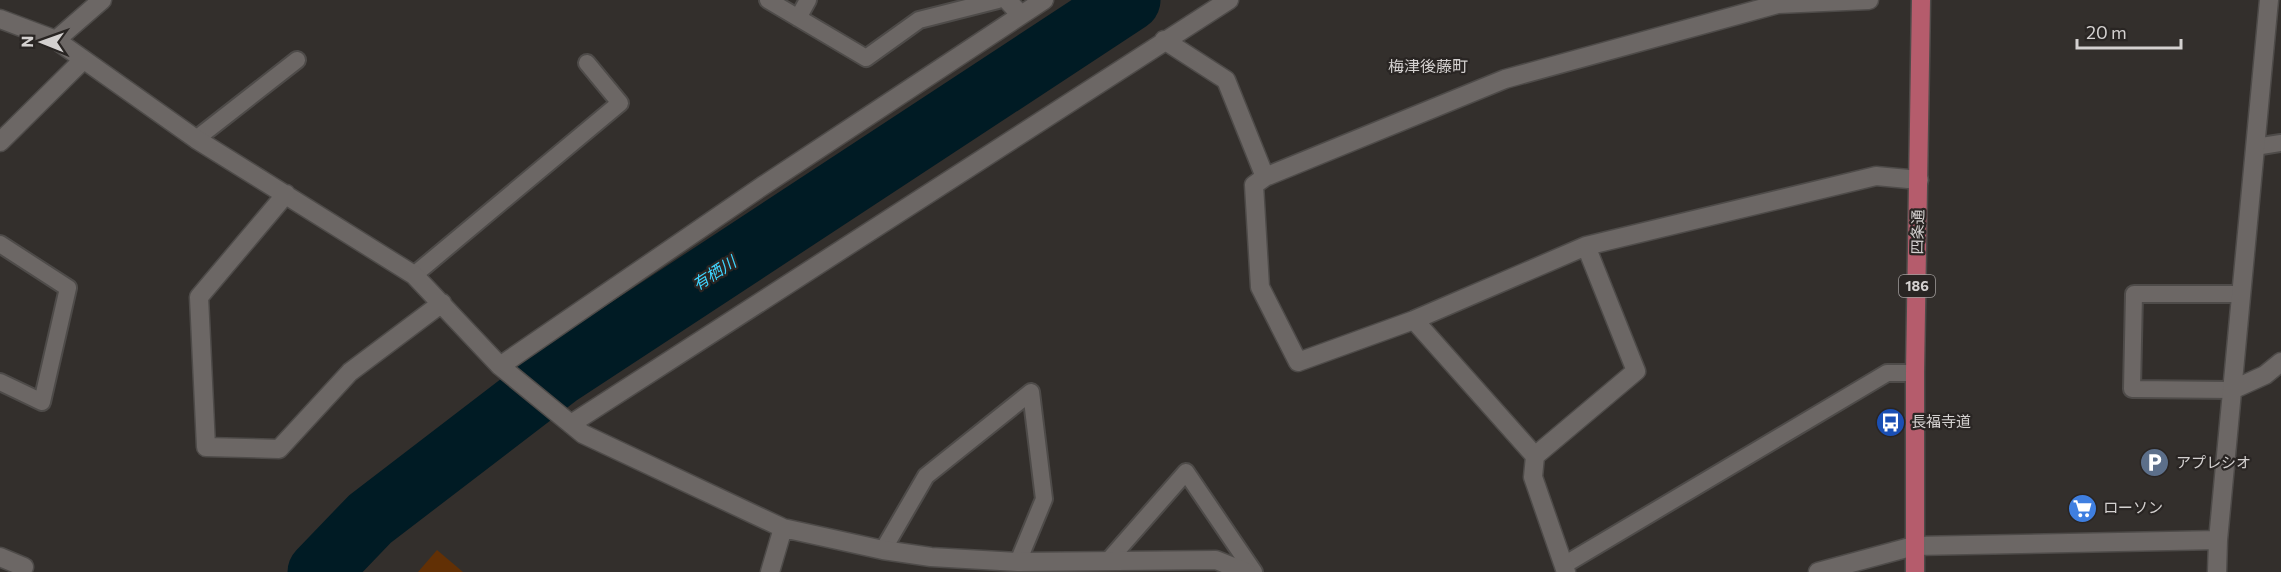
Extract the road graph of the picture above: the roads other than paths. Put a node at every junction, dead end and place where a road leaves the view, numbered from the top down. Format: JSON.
{"nodes":[{"id":1,"x":102,"y":0,"type":"edge"},
{"id":2,"x":768,"y":0,"type":"edge"},
{"id":3,"x":808,"y":0,"type":"edge"},
{"id":4,"x":998,"y":0,"type":"edge"},
{"id":5,"x":1007,"y":0,"type":"edge"},
{"id":6,"x":1044,"y":0,"type":"edge"},
{"id":7,"x":1228,"y":0,"type":"edge"},
{"id":8,"x":1869,"y":0,"type":"edge"},
{"id":9,"x":1921,"y":0,"type":"edge"},
{"id":10,"x":2268,"y":0,"type":"edge"},
{"id":11,"x":1021,"y":15,"type":"junction"},
{"id":12,"x":798,"y":18,"type":"junction"},
{"id":13,"x":0,"y":19,"type":"edge"},
{"id":14,"x":56,"y":40,"type":"junction"},
{"id":15,"x":1164,"y":40,"type":"junction"},
{"id":16,"x":82,"y":60,"type":"junction"},
{"id":17,"x":297,"y":60,"type":"dead end"},
{"id":18,"x":587,"y":63,"type":"dead end"},
{"id":19,"x":196,"y":139,"type":"junction"},
{"id":20,"x":0,"y":142,"type":"edge"},
{"id":21,"x":2281,"y":143,"type":"edge"},
{"id":22,"x":2255,"y":147,"type":"junction"},
{"id":23,"x":1265,"y":177,"type":"junction"},
{"id":24,"x":1919,"y":180,"type":"junction"},
{"id":25,"x":286,"y":194,"type":"junction"},
{"id":26,"x":0,"y":244,"type":"edge"},
{"id":27,"x":1586,"y":246,"type":"junction"},
{"id":28,"x":414,"y":274,"type":"junction"},
{"id":29,"x":2241,"y":294,"type":"junction"},
{"id":30,"x":442,"y":303,"type":"junction"},
{"id":31,"x":1414,"y":320,"type":"junction"},
{"id":32,"x":2281,"y":362,"type":"edge"},
{"id":33,"x":506,"y":370,"type":"junction"},
{"id":34,"x":1915,"y":373,"type":"junction"},
{"id":35,"x":0,"y":382,"type":"edge"},
{"id":36,"x":2232,"y":390,"type":"junction"},
{"id":37,"x":566,"y":420,"type":"junction"},
{"id":38,"x":1535,"y":456,"type":"junction"},
{"id":39,"x":783,"y":528,"type":"junction"},
{"id":40,"x":2218,"y":540,"type":"junction"},
{"id":41,"x":1914,"y":546,"type":"junction"},
{"id":42,"x":883,"y":550,"type":"junction"},
{"id":43,"x":0,"y":557,"type":"edge"},
{"id":44,"x":1108,"y":561,"type":"junction"},
{"id":45,"x":1018,"y":562,"type":"junction"},
{"id":46,"x":1129,"y":566,"type":"edge"},
{"id":47,"x":24,"y":567,"type":"dead end"},
{"id":48,"x":1565,"y":568,"type":"edge"},
{"id":49,"x":770,"y":572,"type":"edge"},
{"id":50,"x":1246,"y":572,"type":"edge"},
{"id":51,"x":1254,"y":572,"type":"edge"},
{"id":52,"x":1818,"y":572,"type":"edge"},
{"id":53,"x":1915,"y":572,"type":"edge"},
{"id":54,"x":2217,"y":572,"type":"edge"}],
"edges":[{"from":1,"to":14,"type":"street"},
{"from":2,"to":12,"type":"lane"},
{"from":3,"to":12,"type":"lane"},
{"from":4,"to":12,"type":"lane"},
{"from":5,"to":11,"type":"street"},
{"from":6,"to":11,"type":"street"},
{"from":7,"to":15,"type":"street"},
{"from":8,"to":23,"type":"street"},
{"from":9,"to":24,"type":"main road","name":"四条通","number":"186"},
{"from":10,"to":22,"type":"street"},
{"from":11,"to":33,"type":"street"},
{"from":13,"to":14,"type":"street"},
{"from":14,"to":16,"type":"street"},
{"from":15,"to":23,"type":"street"},
{"from":15,"to":37,"type":"street"},
{"from":16,"to":19,"type":"street"},
{"from":16,"to":20,"type":"street"},
{"from":17,"to":19,"type":"lane"},
{"from":18,"to":28,"type":"lane"},
{"from":19,"to":25,"type":"street"},
{"from":21,"to":22,"type":"lane"},
{"from":22,"to":29,"type":"street"},
{"from":23,"to":31,"type":"street"},
{"from":24,"to":27,"type":"street"},
{"from":24,"to":34,"type":"main road","name":"四条通","number":"186"},
{"from":25,"to":28,"type":"street"},
{"from":25,"to":30,"type":"street"},
{"from":26,"to":35,"type":"lane"},
{"from":27,"to":31,"type":"street"},
{"from":27,"to":38,"type":"street"},
{"from":28,"to":30,"type":"street"},
{"from":29,"to":36,"type":"street"},
{"from":29,"to":36,"type":"lane"},
{"from":30,"to":33,"type":"street"},
{"from":31,"to":38,"type":"street"},
{"from":32,"to":36,"type":"street"},
{"from":33,"to":37,"type":"street"},
{"from":34,"to":41,"type":"main road","name":"四条通","number":"186"},
{"from":34,"to":48,"type":"lane"},
{"from":36,"to":40,"type":"street"},
{"from":37,"to":39,"type":"street"},
{"from":38,"to":48,"type":"street"},
{"from":39,"to":42,"type":"street"},
{"from":39,"to":49,"type":"street"},
{"from":40,"to":41,"type":"street"},
{"from":40,"to":54,"type":"street"},
{"from":41,"to":52,"type":"street"},
{"from":41,"to":53,"type":"main road","name":"四条通","number":"186"},
{"from":42,"to":45,"type":"street"},
{"from":42,"to":45,"type":"lane"},
{"from":43,"to":47,"type":"street"},
{"from":44,"to":45,"type":"street"},
{"from":44,"to":46,"type":"street"},
{"from":44,"to":51,"type":"lane"},
{"from":46,"to":50,"type":"street"}]}
